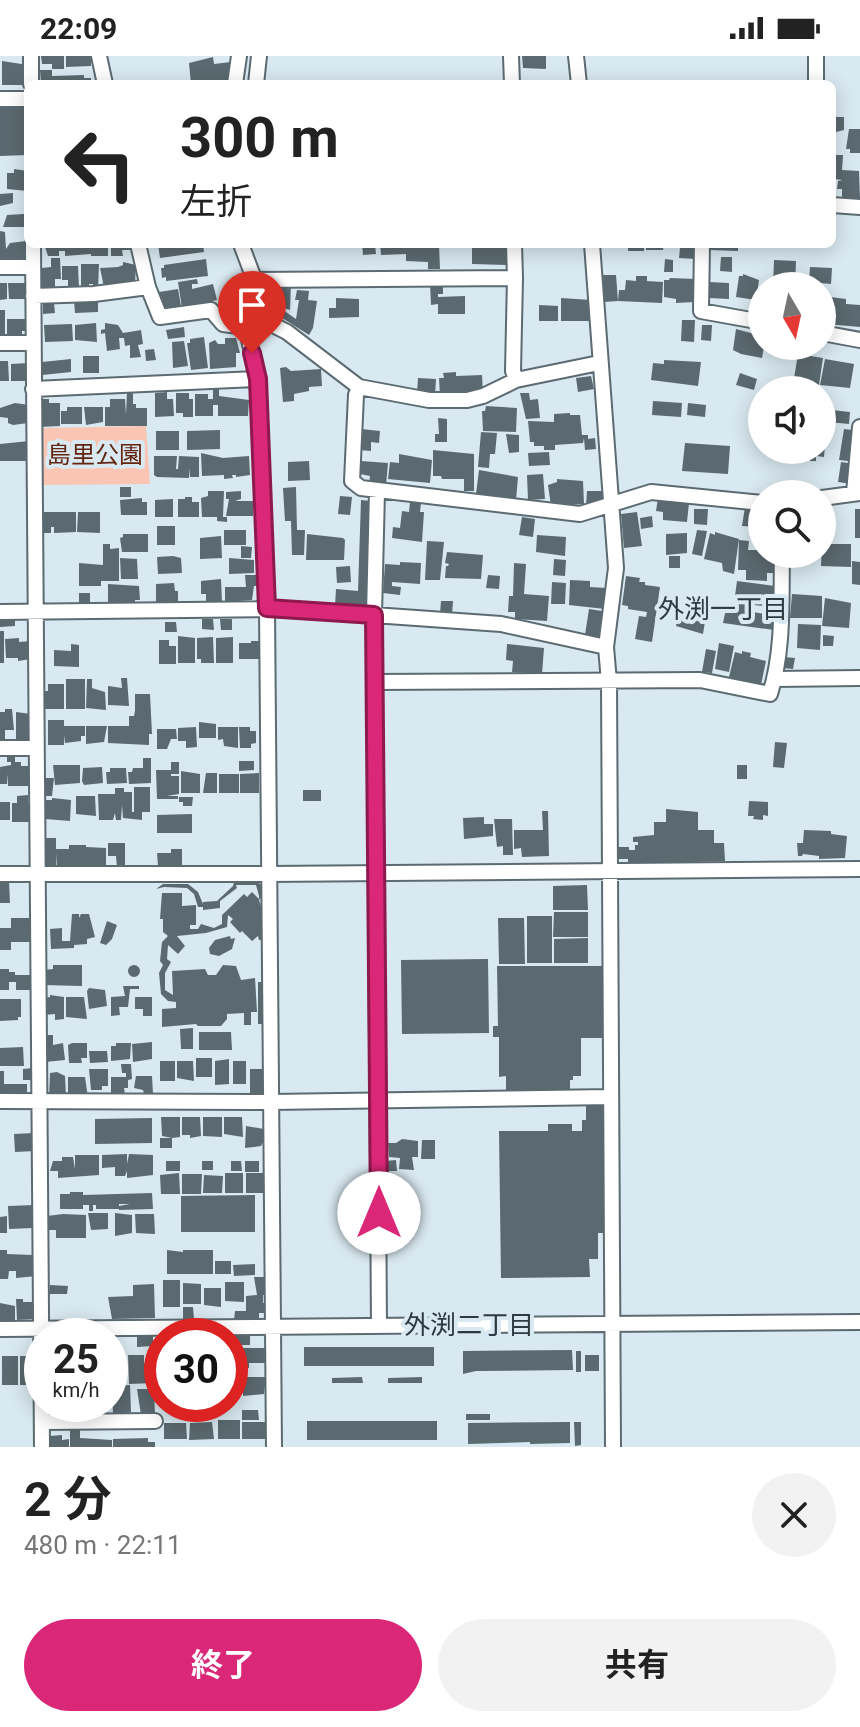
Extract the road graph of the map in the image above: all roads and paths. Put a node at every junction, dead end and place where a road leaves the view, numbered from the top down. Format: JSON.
{"nodes":[{"id":1,"x":31,"y":56,"type":"edge"},
{"id":2,"x":99,"y":56,"type":"edge"},
{"id":3,"x":239,"y":56,"type":"edge"},
{"id":4,"x":259,"y":56,"type":"edge"},
{"id":5,"x":511,"y":56,"type":"edge"},
{"id":6,"x":576,"y":56,"type":"edge"},
{"id":7,"x":816,"y":56,"type":"edge"},
{"id":8,"x":31,"y":80,"type":"edge"},
{"id":9,"x":104,"y":80,"type":"edge"},
{"id":10,"x":236,"y":80,"type":"edge"},
{"id":11,"x":256,"y":80,"type":"edge"},
{"id":12,"x":512,"y":80,"type":"edge"},
{"id":13,"x":579,"y":80,"type":"edge"},
{"id":14,"x":816,"y":80,"type":"edge"},
{"id":15,"x":0,"y":99,"type":"edge"},
{"id":16,"x":24,"y":99,"type":"edge"},
{"id":17,"x":836,"y":205,"type":"edge"},
{"id":18,"x":860,"y":207,"type":"edge"},
{"id":19,"x":33,"y":248,"type":"edge"},
{"id":20,"x":139,"y":248,"type":"edge"},
{"id":21,"x":243,"y":248,"type":"edge"},
{"id":22,"x":514,"y":248,"type":"edge"},
{"id":23,"x":592,"y":248,"type":"edge"},
{"id":24,"x":702,"y":248,"type":"edge"},
{"id":25,"x":0,"y":267,"type":"edge"},
{"id":26,"x":33,"y":267,"type":"junction"},
{"id":27,"x":515,"y":278,"type":"junction"},
{"id":28,"x":255,"y":280,"type":"junction"},
{"id":29,"x":148,"y":287,"type":"junction"},
{"id":30,"x":33,"y":296,"type":"junction"},
{"id":31,"x":748,"y":319,"type":"edge"},
{"id":32,"x":271,"y":324,"type":"junction"},
{"id":33,"x":246,"y":327,"type":"junction"},
{"id":34,"x":836,"y":336,"type":"edge"},
{"id":35,"x":860,"y":340,"type":"edge"},
{"id":36,"x":0,"y":343,"type":"edge"},
{"id":37,"x":33,"y":343,"type":"junction"},
{"id":38,"x":599,"y":363,"type":"junction"},
{"id":39,"x":258,"y":379,"type":"junction"},
{"id":40,"x":516,"y":380,"type":"junction"},
{"id":41,"x":359,"y":387,"type":"junction"},
{"id":42,"x":33,"y":389,"type":"junction"},
{"id":43,"x":860,"y":427,"type":"edge"},
{"id":44,"x":377,"y":491,"type":"junction"},
{"id":45,"x":857,"y":493,"type":"edge"},
{"id":46,"x":836,"y":496,"type":"edge"},
{"id":47,"x":748,"y":502,"type":"edge"},
{"id":48,"x":613,"y":504,"type":"junction"},
{"id":49,"x":782,"y":568,"type":"edge"},
{"id":50,"x":267,"y":608,"type":"junction"},
{"id":51,"x":35,"y":611,"type":"junction"},
{"id":52,"x":0,"y":612,"type":"edge"},
{"id":53,"x":374,"y":615,"type":"junction"},
{"id":54,"x":606,"y":647,"type":"junction"},
{"id":55,"x":860,"y":678,"type":"edge"},
{"id":56,"x":775,"y":679,"type":"junction"},
{"id":57,"x":374,"y":682,"type":"junction"},
{"id":58,"x":609,"y":682,"type":"junction"},
{"id":59,"x":0,"y":748,"type":"edge"},
{"id":60,"x":36,"y":748,"type":"junction"},
{"id":61,"x":609,"y":869,"type":"junction"},
{"id":62,"x":860,"y":869,"type":"edge"},
{"id":63,"x":375,"y":872,"type":"junction"},
{"id":64,"x":37,"y":873,"type":"junction"},
{"id":65,"x":0,"y":874,"type":"edge"},
{"id":66,"x":268,"y":874,"type":"junction"},
{"id":67,"x":611,"y":1097,"type":"junction"},
{"id":68,"x":379,"y":1100,"type":"junction"},
{"id":69,"x":0,"y":1101,"type":"edge"},
{"id":70,"x":38,"y":1101,"type":"junction"},
{"id":71,"x":271,"y":1102,"type":"junction"},
{"id":72,"x":40,"y":1318,"type":"edge"},
{"id":73,"x":860,"y":1322,"type":"edge"},
{"id":74,"x":612,"y":1324,"type":"junction"},
{"id":75,"x":379,"y":1326,"type":"junction"},
{"id":76,"x":274,"y":1327,"type":"junction"},
{"id":77,"x":128,"y":1328,"type":"edge"},
{"id":78,"x":0,"y":1329,"type":"edge"},
{"id":79,"x":24,"y":1329,"type":"edge"},
{"id":80,"x":42,"y":1422,"type":"edge"},
{"id":81,"x":42,"y":1447,"type":"edge"},
{"id":82,"x":274,"y":1447,"type":"edge"},
{"id":83,"x":613,"y":1447,"type":"edge"}],
"edges":[{"from":1,"to":8,"type":"street"},
{"from":2,"to":9,"type":"street"},
{"from":3,"to":10,"type":"street"},
{"from":4,"to":11,"type":"street"},
{"from":5,"to":12,"type":"street"},
{"from":6,"to":13,"type":"street"},
{"from":7,"to":14,"type":"street"},
{"from":15,"to":16,"type":"street"},
{"from":17,"to":18,"type":"street"},
{"from":19,"to":26,"type":"street"},
{"from":20,"to":29,"type":"street"},
{"from":21,"to":28,"type":"street"},
{"from":22,"to":27,"type":"street"},
{"from":23,"to":38,"type":"street"},
{"from":24,"to":31,"type":"street"},
{"from":25,"to":26,"type":"street"},
{"from":26,"to":30,"type":"street"},
{"from":27,"to":28,"type":"street"},
{"from":27,"to":40,"type":"street"},
{"from":28,"to":32,"type":"street"},
{"from":29,"to":30,"type":"street"},
{"from":29,"to":33,"type":"street"},
{"from":30,"to":37,"type":"street"},
{"from":32,"to":33,"type":"street"},
{"from":32,"to":41,"type":"street"},
{"from":33,"to":39,"type":"street"},
{"from":34,"to":35,"type":"street"},
{"from":36,"to":37,"type":"street"},
{"from":37,"to":42,"type":"street"},
{"from":38,"to":40,"type":"street"},
{"from":38,"to":48,"type":"street"},
{"from":39,"to":42,"type":"street"},
{"from":39,"to":50,"type":"street"},
{"from":40,"to":41,"type":"street"},
{"from":41,"to":44,"type":"street"},
{"from":42,"to":51,"type":"street"},
{"from":43,"to":45,"type":"street"},
{"from":44,"to":48,"type":"street"},
{"from":44,"to":53,"type":"street"},
{"from":45,"to":46,"type":"street"},
{"from":47,"to":48,"type":"street"},
{"from":48,"to":54,"type":"street"},
{"from":49,"to":56,"type":"street"},
{"from":50,"to":51,"type":"street"},
{"from":50,"to":53,"type":"street"},
{"from":50,"to":66,"type":"street"},
{"from":51,"to":52,"type":"street"},
{"from":51,"to":60,"type":"street"},
{"from":53,"to":54,"type":"street"},
{"from":53,"to":57,"type":"street"},
{"from":54,"to":58,"type":"street"},
{"from":55,"to":56,"type":"street"},
{"from":56,"to":58,"type":"street"},
{"from":57,"to":58,"type":"street"},
{"from":57,"to":63,"type":"street"},
{"from":58,"to":61,"type":"street"},
{"from":59,"to":60,"type":"street"},
{"from":60,"to":64,"type":"street"},
{"from":61,"to":62,"type":"street"},
{"from":61,"to":63,"type":"street"},
{"from":61,"to":67,"type":"street"},
{"from":63,"to":66,"type":"street"},
{"from":63,"to":68,"type":"street"},
{"from":64,"to":65,"type":"street"},
{"from":64,"to":66,"type":"street"},
{"from":64,"to":70,"type":"street"},
{"from":66,"to":71,"type":"street"},
{"from":67,"to":68,"type":"street"},
{"from":67,"to":74,"type":"street"},
{"from":68,"to":71,"type":"street"},
{"from":68,"to":75,"type":"street"},
{"from":69,"to":70,"type":"street"},
{"from":70,"to":71,"type":"street"},
{"from":70,"to":72,"type":"street"},
{"from":71,"to":76,"type":"street"},
{"from":73,"to":74,"type":"street"},
{"from":74,"to":75,"type":"street"},
{"from":74,"to":83,"type":"street"},
{"from":75,"to":76,"type":"street"},
{"from":76,"to":77,"type":"street"},
{"from":76,"to":82,"type":"street"},
{"from":78,"to":79,"type":"street"},
{"from":80,"to":81,"type":"street"}]}
